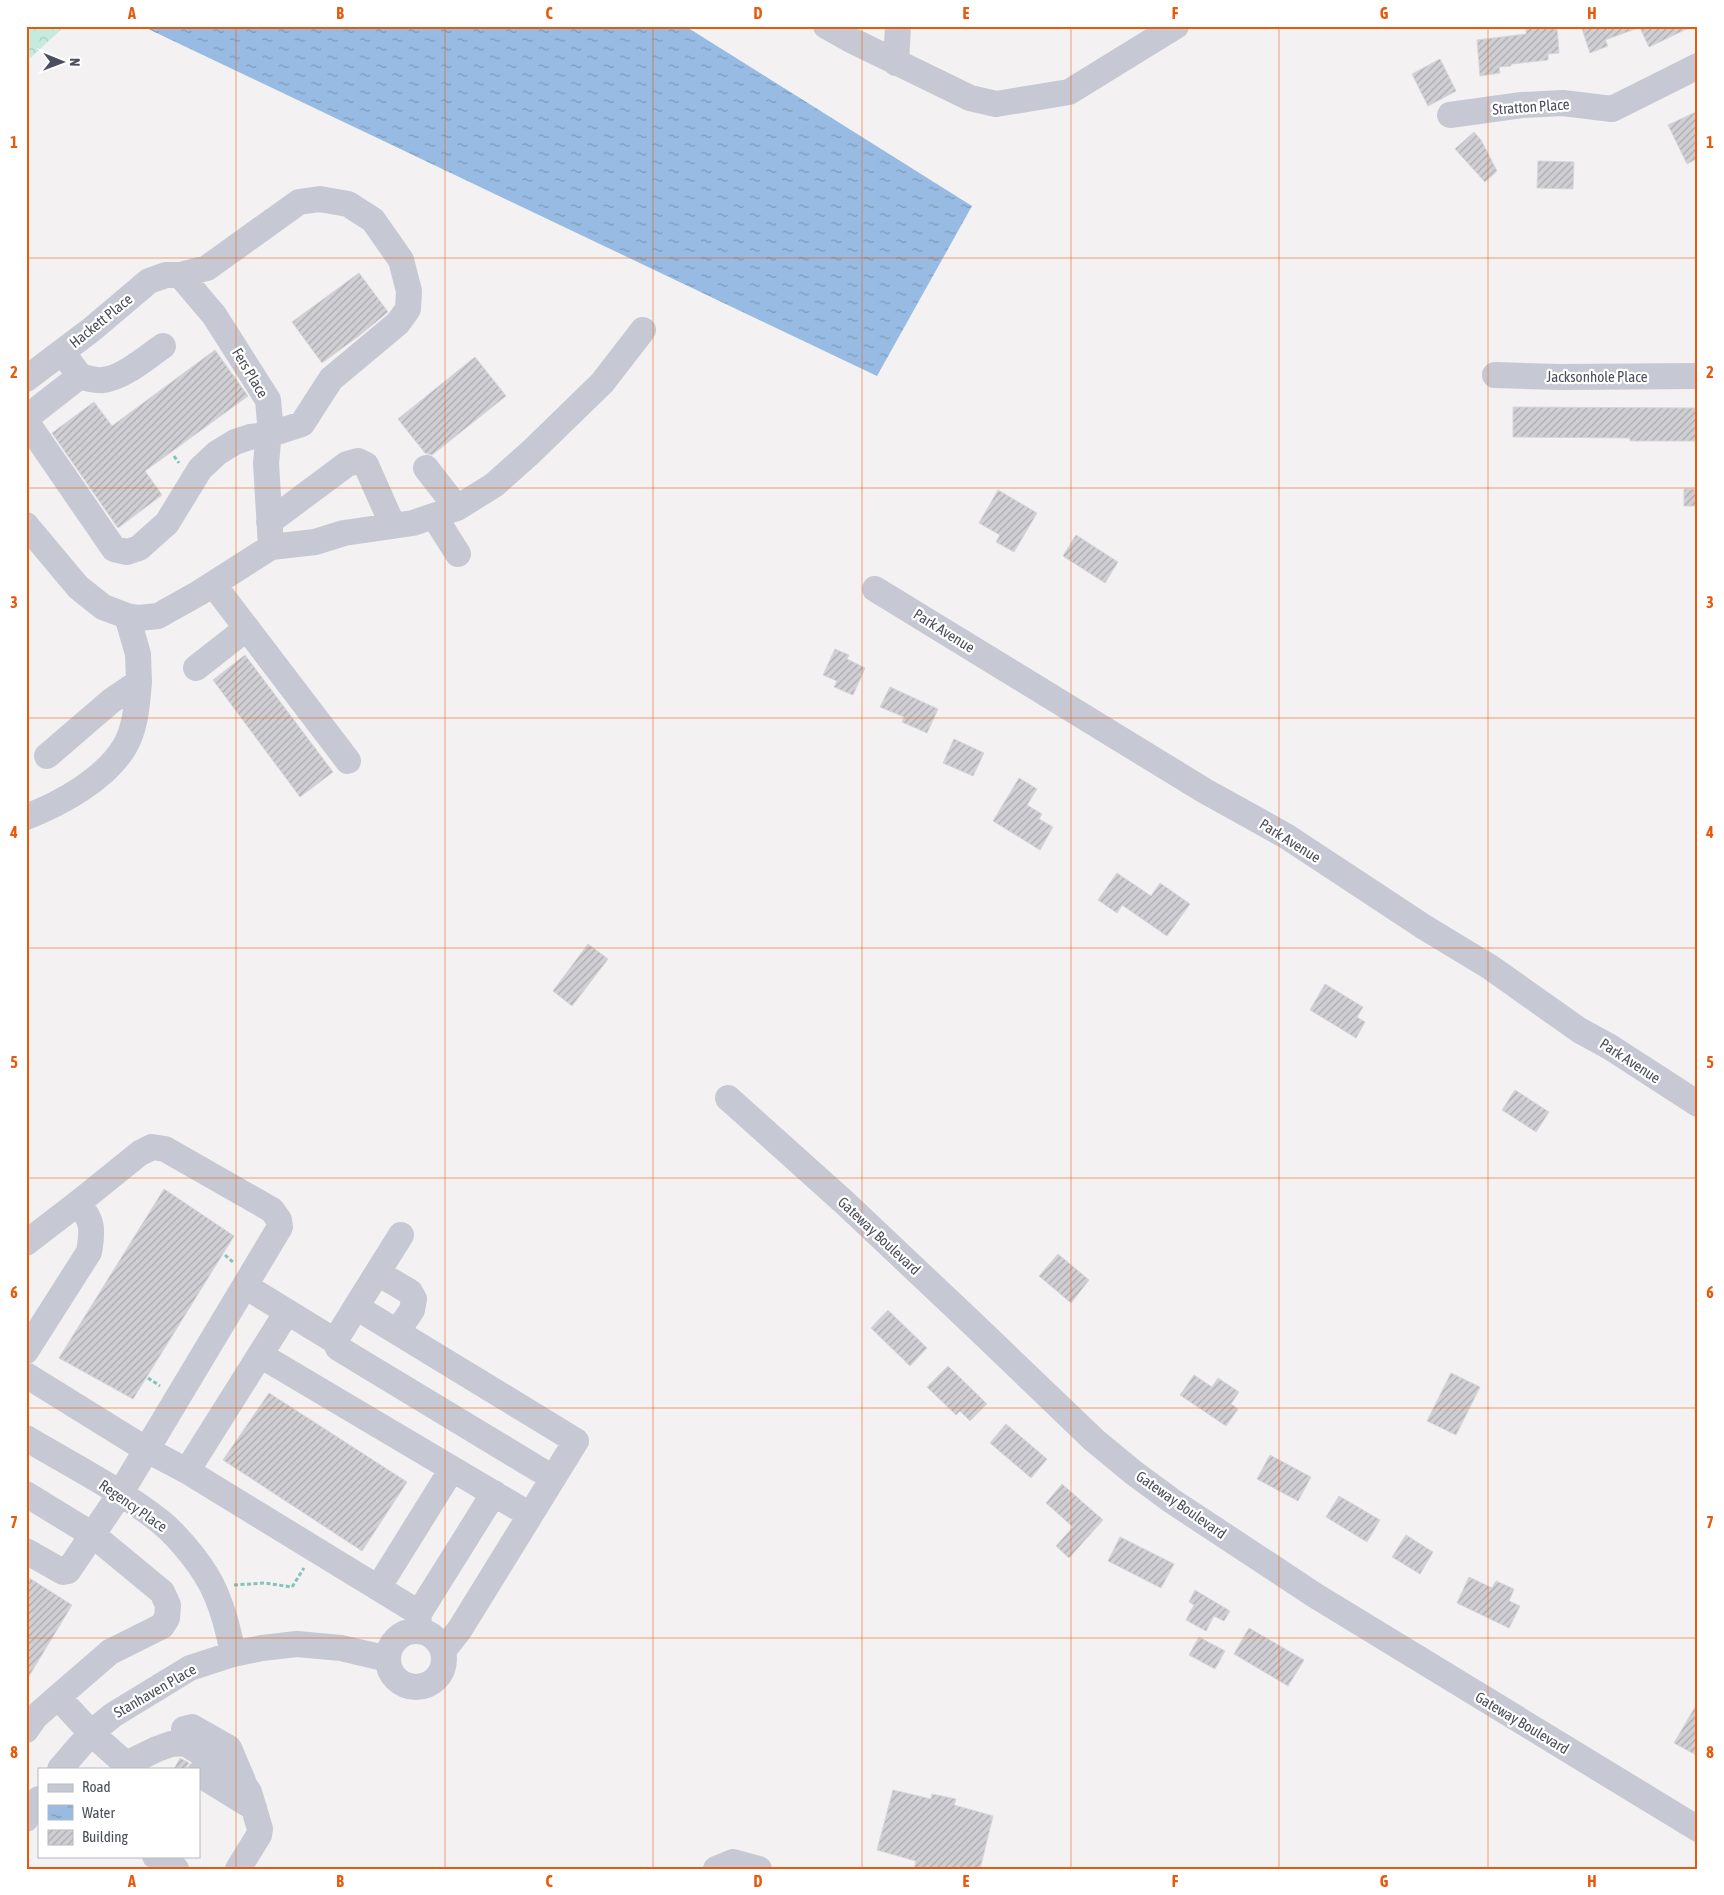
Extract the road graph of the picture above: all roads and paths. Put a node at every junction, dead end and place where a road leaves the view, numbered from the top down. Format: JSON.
{"nodes":[{"id":1,"x":826,"y":26,"type":"edge"},
{"id":2,"x":898,"y":26,"type":"edge"},
{"id":3,"x":1169,"y":28,"type":"edge"},
{"id":4,"x":896,"y":63,"type":"junction"},
{"id":5,"x":1698,"y":66,"type":"edge"},
{"id":6,"x":1450,"y":115,"type":"dead end"},
{"id":7,"x":180,"y":275,"type":"junction"},
{"id":8,"x":644,"y":330,"type":"dead end"},
{"id":9,"x":163,"y":346,"type":"dead end"},
{"id":10,"x":62,"y":352,"type":"junction"},
{"id":11,"x":1495,"y":375,"type":"dead end"},
{"id":12,"x":80,"y":376,"type":"junction"},
{"id":13,"x":1698,"y":376,"type":"edge"},
{"id":14,"x":26,"y":379,"type":"edge"},
{"id":15,"x":26,"y":419,"type":"edge"},
{"id":16,"x":268,"y":435,"type":"junction"},
{"id":17,"x":426,"y":468,"type":"dead end"},
{"id":18,"x":446,"y":512,"type":"junction"},
{"id":19,"x":393,"y":526,"type":"junction"},
{"id":20,"x":28,"y":530,"type":"edge"},
{"id":21,"x":270,"y":535,"type":"junction"},
{"id":22,"x":458,"y":554,"type":"dead end"},
{"id":23,"x":213,"y":584,"type":"junction"},
{"id":24,"x":875,"y":589,"type":"dead end"},
{"id":25,"x":127,"y":616,"type":"junction"},
{"id":26,"x":247,"y":628,"type":"junction"},
{"id":27,"x":196,"y":668,"type":"dead end"},
{"id":28,"x":139,"y":682,"type":"junction"},
{"id":29,"x":47,"y":756,"type":"dead end"},
{"id":30,"x":348,"y":761,"type":"dead end"},
{"id":31,"x":26,"y":817,"type":"edge"},
{"id":32,"x":728,"y":1098,"type":"dead end"},
{"id":33,"x":1698,"y":1104,"type":"edge"},
{"id":34,"x":78,"y":1203,"type":"junction"},
{"id":35,"x":401,"y":1236,"type":"dead end"},
{"id":36,"x":26,"y":1242,"type":"edge"},
{"id":37,"x":225,"y":1255,"type":"dead end"},
{"id":38,"x":378,"y":1272,"type":"junction"},
{"id":39,"x":242,"y":1276,"type":"junction"},
{"id":40,"x":356,"y":1307,"type":"junction"},
{"id":41,"x":288,"y":1312,"type":"junction"},
{"id":42,"x":397,"y":1332,"type":"junction"},
{"id":43,"x":335,"y":1341,"type":"junction"},
{"id":44,"x":26,"y":1351,"type":"edge"},
{"id":45,"x":260,"y":1355,"type":"junction"},
{"id":46,"x":26,"y":1375,"type":"edge"},
{"id":47,"x":26,"y":1438,"type":"edge"},
{"id":48,"x":147,"y":1450,"type":"junction"},
{"id":49,"x":452,"y":1469,"type":"junction"},
{"id":50,"x":187,"y":1470,"type":"junction"},
{"id":51,"x":553,"y":1478,"type":"junction"},
{"id":52,"x":494,"y":1493,"type":"junction"},
{"id":53,"x":26,"y":1494,"type":"edge"},
{"id":54,"x":120,"y":1494,"type":"junction"},
{"id":55,"x":530,"y":1515,"type":"junction"},
{"id":56,"x":93,"y":1535,"type":"junction"},
{"id":57,"x":26,"y":1551,"type":"edge"},
{"id":58,"x":305,"y":1567,"type":"dead end"},
{"id":59,"x":234,"y":1585,"type":"dead end"},
{"id":60,"x":378,"y":1588,"type":"junction"},
{"id":61,"x":418,"y":1622,"type":"junction"},
{"id":62,"x":443,"y":1651,"type":"junction"},
{"id":63,"x":234,"y":1654,"type":"junction"},
{"id":64,"x":388,"y":1659,"type":"junction"},
{"id":65,"x":58,"y":1697,"type":"junction"},
{"id":66,"x":26,"y":1730,"type":"edge"},
{"id":67,"x":91,"y":1733,"type":"junction"},
{"id":68,"x":158,"y":1749,"type":"junction"},
{"id":69,"x":125,"y":1767,"type":"edge"},
{"id":70,"x":61,"y":1768,"type":"edge"},
{"id":71,"x":188,"y":1768,"type":"edge"},
{"id":72,"x":196,"y":1768,"type":"edge"},
{"id":73,"x":200,"y":1770,"type":"edge"},
{"id":74,"x":200,"y":1774,"type":"edge"},
{"id":75,"x":249,"y":1794,"type":"junction"},
{"id":76,"x":38,"y":1801,"type":"edge"},
{"id":77,"x":26,"y":1819,"type":"edge"},
{"id":78,"x":1698,"y":1828,"type":"edge"},
{"id":79,"x":159,"y":1858,"type":"edge"},
{"id":80,"x":176,"y":1869,"type":"edge"},
{"id":81,"x":238,"y":1869,"type":"edge"},
{"id":82,"x":716,"y":1869,"type":"edge"},
{"id":83,"x":759,"y":1869,"type":"edge"}],
"edges":[{"from":1,"to":4,"type":"street"},
{"from":2,"to":4,"type":"street"},
{"from":3,"to":4,"type":"street"},
{"from":5,"to":6,"type":"street","name":"Stratton Place"},
{"from":7,"to":10,"type":"street","name":"Hackett Place"},
{"from":7,"to":16,"type":"street","name":"Fers Place"},
{"from":7,"to":16,"type":"street","name":"Hackett Place"},
{"from":8,"to":18,"type":"street"},
{"from":9,"to":12,"type":"street"},
{"from":10,"to":12,"type":"street"},
{"from":10,"to":14,"type":"street","name":"Hackett Place"},
{"from":11,"to":13,"type":"street","name":"Jacksonhole Place"},
{"from":12,"to":15,"type":"street"},
{"from":15,"to":16,"type":"street","name":"Hackett Place"},
{"from":16,"to":21,"type":"street","name":"Fers Place"},
{"from":17,"to":18,"type":"street"},
{"from":18,"to":19,"type":"street"},
{"from":18,"to":22,"type":"street"},
{"from":19,"to":21,"type":"street"},
{"from":19,"to":21,"type":"street"},
{"from":20,"to":25,"type":"street"},
{"from":21,"to":23,"type":"street"},
{"from":23,"to":25,"type":"street"},
{"from":23,"to":26,"type":"street"},
{"from":24,"to":33,"type":"street","name":"Park Avenue"},
{"from":25,"to":28,"type":"street"},
{"from":26,"to":27,"type":"street"},
{"from":26,"to":30,"type":"street"},
{"from":28,"to":29,"type":"street"},
{"from":28,"to":31,"type":"street"},
{"from":32,"to":78,"type":"street","name":"Gateway Boulevard"},
{"from":34,"to":36,"type":"street"},
{"from":34,"to":39,"type":"street"},
{"from":34,"to":44,"type":"street"},
{"from":35,"to":38,"type":"street"},
{"from":37,"to":39,"type":"path"},
{"from":38,"to":40,"type":"street"},
{"from":38,"to":42,"type":"street"},
{"from":39,"to":41,"type":"street"},
{"from":39,"to":48,"type":"street"},
{"from":40,"to":42,"type":"street"},
{"from":40,"to":43,"type":"street"},
{"from":41,"to":43,"type":"street"},
{"from":41,"to":45,"type":"street"},
{"from":42,"to":51,"type":"street"},
{"from":43,"to":51,"type":"street"},
{"from":45,"to":49,"type":"street"},
{"from":45,"to":50,"type":"street"},
{"from":46,"to":48,"type":"street"},
{"from":47,"to":54,"type":"street","name":"Regency Place"},
{"from":48,"to":50,"type":"street"},
{"from":48,"to":54,"type":"street"},
{"from":49,"to":52,"type":"street"},
{"from":49,"to":60,"type":"street"},
{"from":50,"to":60,"type":"street"},
{"from":51,"to":55,"type":"street"},
{"from":52,"to":55,"type":"street"},
{"from":52,"to":61,"type":"street"},
{"from":53,"to":56,"type":"street"},
{"from":54,"to":56,"type":"street"},
{"from":54,"to":63,"type":"street","name":"Regency Place"},
{"from":55,"to":62,"type":"street"},
{"from":56,"to":57,"type":"street"},
{"from":56,"to":65,"type":"street"},
{"from":58,"to":59,"type":"path"},
{"from":60,"to":61,"type":"street"},
{"from":61,"to":62,"type":"street"},
{"from":61,"to":64,"type":"street"},
{"from":62,"to":64,"type":"street"},
{"from":63,"to":64,"type":"street","name":"Stanhaven Place"},
{"from":63,"to":67,"type":"street","name":"Stanhaven Place"},
{"from":65,"to":66,"type":"street"},
{"from":65,"to":67,"type":"street"},
{"from":67,"to":69,"type":"street"},
{"from":67,"to":70,"type":"street","name":"Stanhaven Place"},
{"from":68,"to":69,"type":"street"},
{"from":68,"to":71,"type":"street"},
{"from":68,"to":72,"type":"street"},
{"from":73,"to":75,"type":"street"},
{"from":74,"to":75,"type":"street"},
{"from":75,"to":81,"type":"street"},
{"from":76,"to":77,"type":"street"},
{"from":79,"to":80,"type":"street"},
{"from":82,"to":83,"type":"street"}]}
